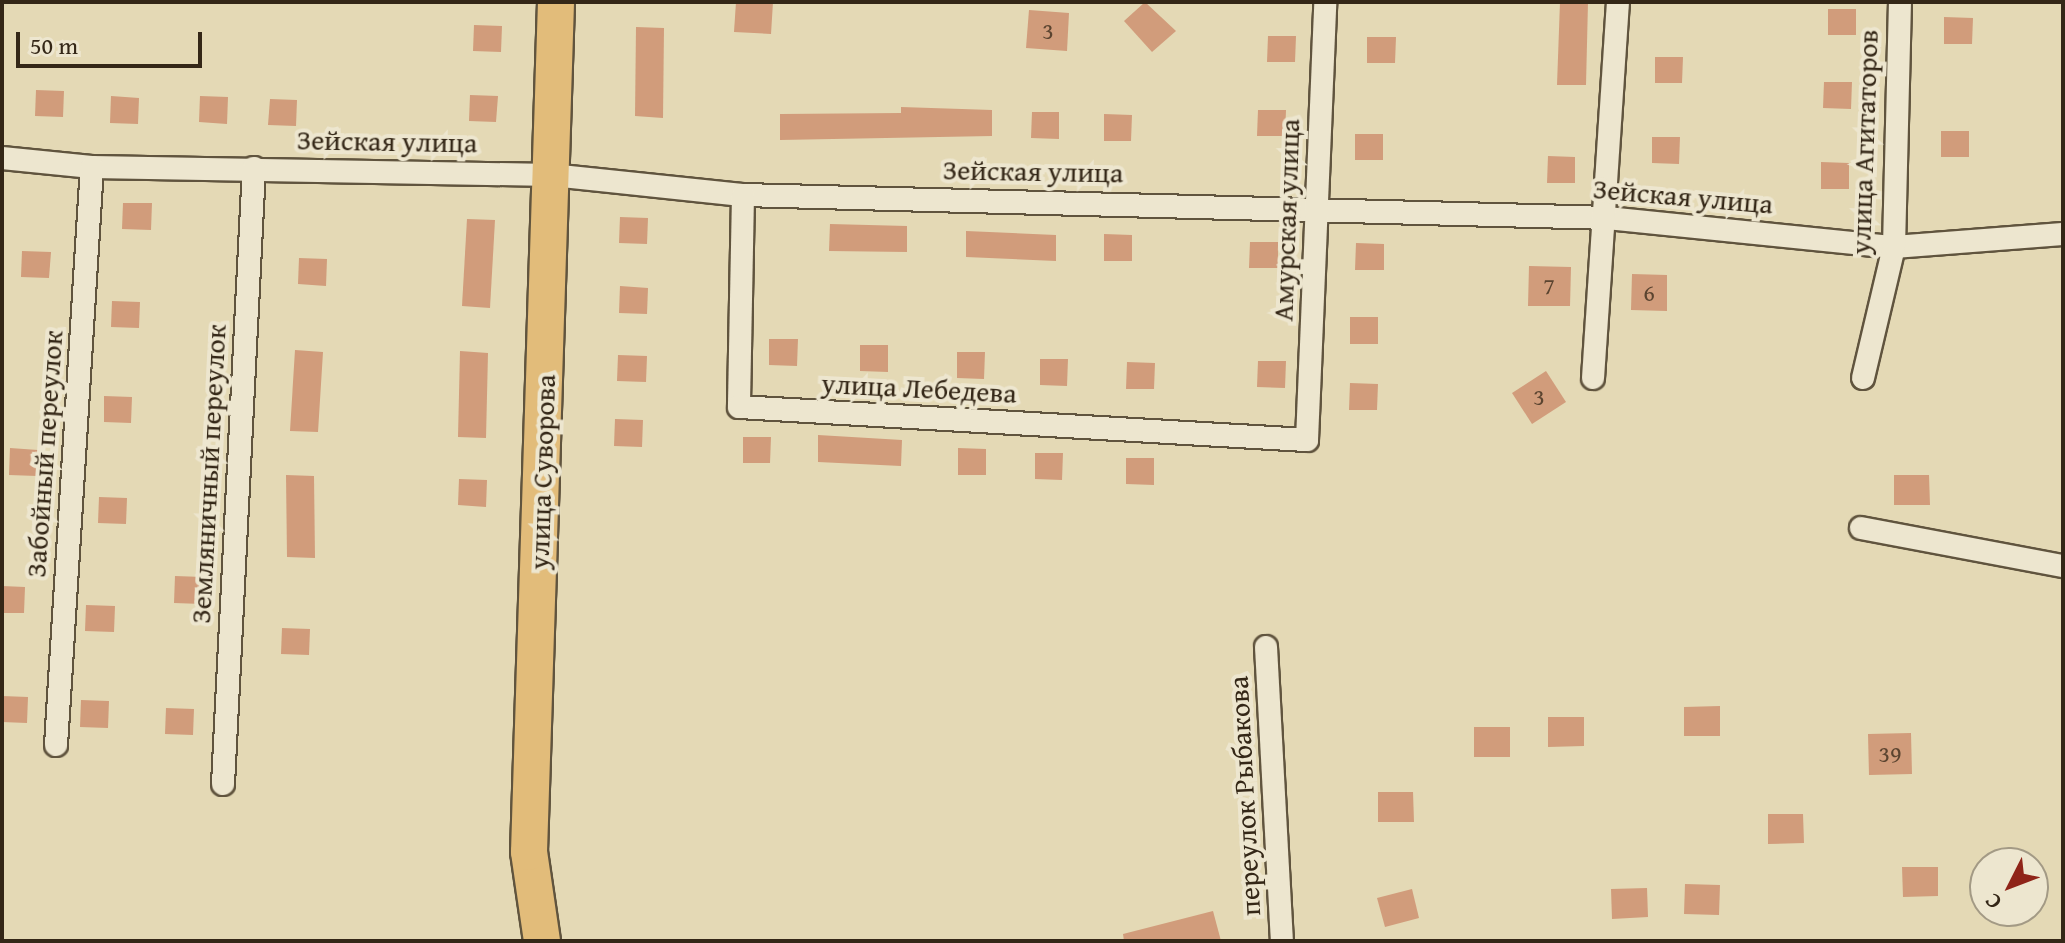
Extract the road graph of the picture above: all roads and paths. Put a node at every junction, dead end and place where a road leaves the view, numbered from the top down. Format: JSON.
{"nodes":[{"id":1,"x":556,"y":2,"type":"edge"},
{"id":2,"x":1325,"y":2,"type":"edge"},
{"id":3,"x":1618,"y":2,"type":"edge"},
{"id":4,"x":1900,"y":2,"type":"edge"},
{"id":5,"x":2,"y":158,"type":"edge"},
{"id":6,"x":92,"y":167,"type":"junction"},
{"id":7,"x":254,"y":168,"type":"junction"},
{"id":8,"x":552,"y":175,"type":"junction"},
{"id":9,"x":743,"y":195,"type":"junction"},
{"id":10,"x":1316,"y":207,"type":"junction"},
{"id":11,"x":1607,"y":218,"type":"junction"},
{"id":12,"x":2063,"y":234,"type":"edge"},
{"id":13,"x":1894,"y":247,"type":"junction"},
{"id":14,"x":1593,"y":378,"type":"dead end"},
{"id":15,"x":1863,"y":378,"type":"dead end"},
{"id":16,"x":1307,"y":440,"type":"joint"},
{"id":17,"x":1861,"y":528,"type":"dead end"},
{"id":18,"x":2063,"y":566,"type":"edge"},
{"id":19,"x":1266,"y":647,"type":"dead end"},
{"id":20,"x":56,"y":745,"type":"dead end"},
{"id":21,"x":223,"y":784,"type":"dead end"},
{"id":22,"x":542,"y":941,"type":"edge"},
{"id":23,"x":1282,"y":941,"type":"edge"}],
"edges":[{"from":1,"to":8,"type":"main road","name":"улица Суворова"},
{"from":2,"to":10,"type":"street","name":"Амурская улица"},
{"from":3,"to":11,"type":"street"},
{"from":4,"to":13,"type":"street","name":"улица Агитаторов"},
{"from":5,"to":6,"type":"street","name":"Зейская улица"},
{"from":6,"to":7,"type":"street","name":"Зейская улица"},
{"from":6,"to":20,"type":"street","name":"Забойный переулок"},
{"from":7,"to":8,"type":"street","name":"Зейская улица"},
{"from":7,"to":21,"type":"street","name":"Земляничный переулок"},
{"from":8,"to":9,"type":"street","name":"Зейская улица"},
{"from":8,"to":22,"type":"main road","name":"улица Суворова"},
{"from":9,"to":10,"type":"street","name":"Зейская улица"},
{"from":9,"to":16,"type":"street","name":"улица Лебедева"},
{"from":10,"to":11,"type":"street","name":"Зейская улица"},
{"from":10,"to":16,"type":"street","name":"Амурская улица"},
{"from":11,"to":13,"type":"street","name":"Зейская улица"},
{"from":11,"to":14,"type":"street"},
{"from":12,"to":13,"type":"street","name":"Зейская улица"},
{"from":13,"to":15,"type":"street","name":"улица Агитаторов"},
{"from":17,"to":18,"type":"street"},
{"from":19,"to":23,"type":"street","name":"переулок Рыбакова"}]}
